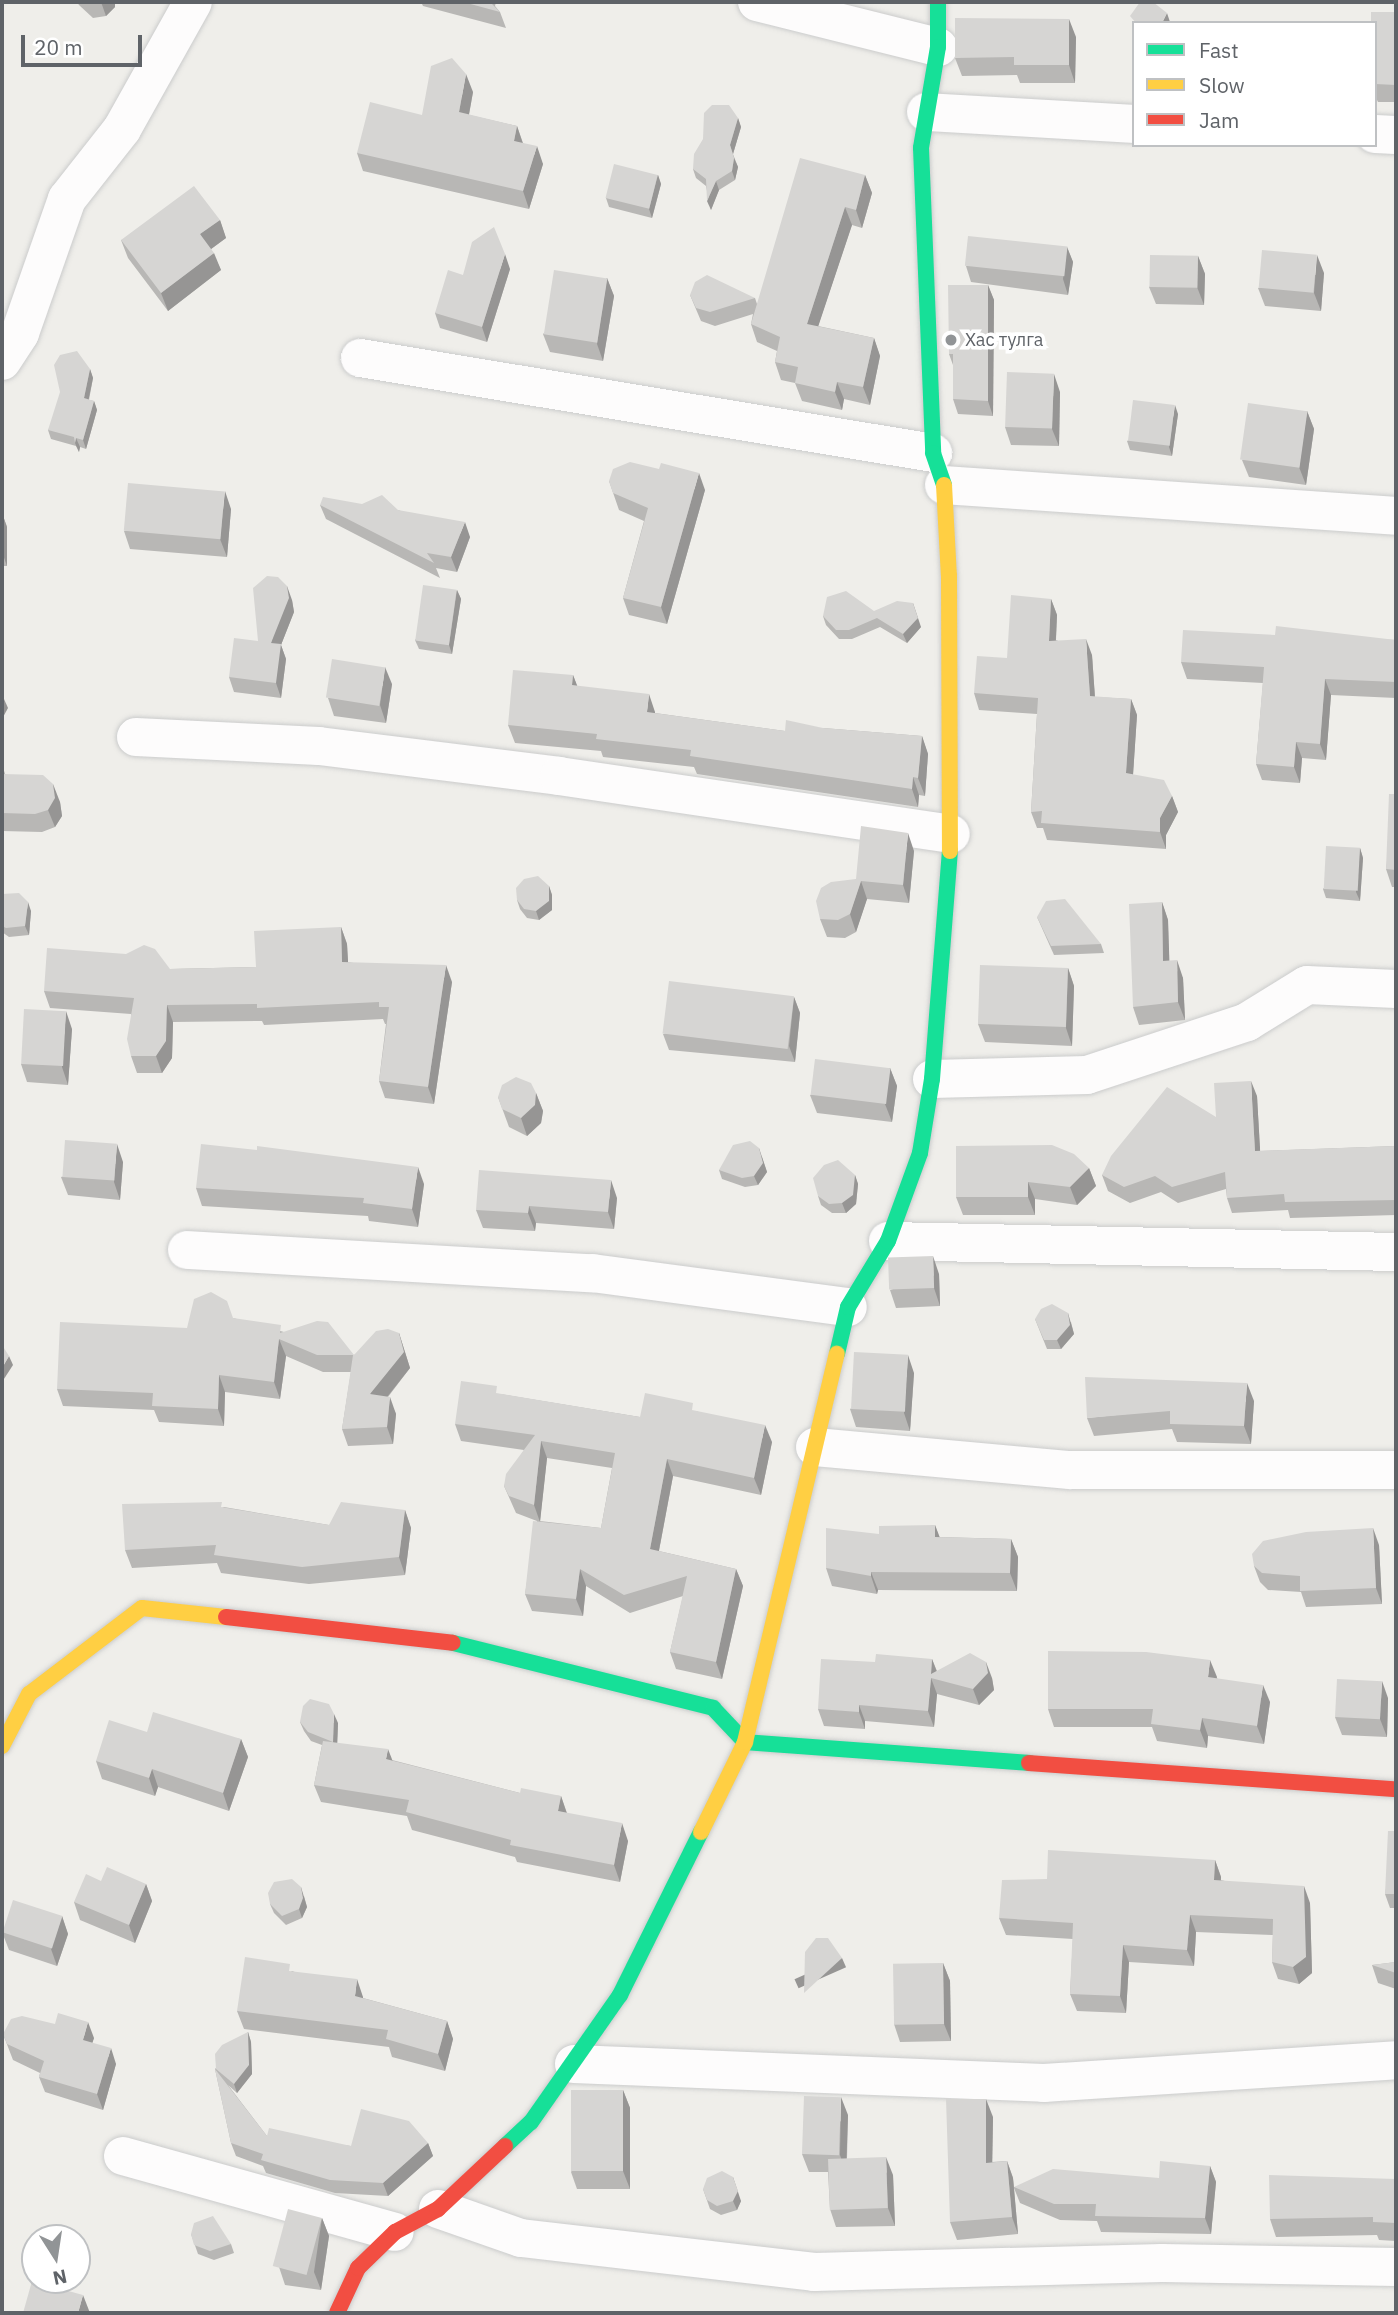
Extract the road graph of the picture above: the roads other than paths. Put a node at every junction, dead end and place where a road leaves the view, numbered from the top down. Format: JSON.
{"nodes":[{"id":1,"x":193,"y":2,"type":"edge"},
{"id":2,"x":757,"y":2,"type":"edge"},
{"id":3,"x":938,"y":2,"type":"edge"},
{"id":4,"x":938,"y":47,"type":"junction"},
{"id":5,"x":926,"y":112,"type":"junction"},
{"id":6,"x":1132,"y":124,"type":"edge"},
{"id":7,"x":1377,"y":134,"type":"edge"},
{"id":8,"x":1396,"y":135,"type":"edge"},
{"id":9,"x":360,"y":358,"type":"dead end"},
{"id":10,"x":2,"y":361,"type":"edge"},
{"id":11,"x":938,"y":469,"type":"junction"},
{"id":12,"x":1396,"y":516,"type":"edge"},
{"id":13,"x":136,"y":737,"type":"dead end"},
{"id":14,"x":951,"y":834,"type":"junction"},
{"id":15,"x":1396,"y":989,"type":"edge"},
{"id":16,"x":932,"y":1079,"type":"junction"},
{"id":17,"x":888,"y":1241,"type":"junction"},
{"id":18,"x":187,"y":1250,"type":"dead end"},
{"id":19,"x":1396,"y":1252,"type":"edge"},
{"id":20,"x":849,"y":1307,"type":"junction"},
{"id":21,"x":815,"y":1447,"type":"junction"},
{"id":22,"x":1396,"y":1470,"type":"edge"},
{"id":23,"x":745,"y":1742,"type":"junction"},
{"id":24,"x":2,"y":1746,"type":"edge"},
{"id":25,"x":1396,"y":1789,"type":"edge"},
{"id":26,"x":1396,"y":2060,"type":"edge"},
{"id":27,"x":574,"y":2064,"type":"junction"},
{"id":28,"x":124,"y":2156,"type":"dead end"},
{"id":29,"x":438,"y":2209,"type":"junction"},
{"id":30,"x":395,"y":2232,"type":"junction"},
{"id":31,"x":1396,"y":2267,"type":"edge"},
{"id":32,"x":337,"y":2313,"type":"edge"}],
"edges":[{"from":1,"to":10,"type":"street"},
{"from":2,"to":4,"type":"street"},
{"from":3,"to":4,"type":"street"},
{"from":4,"to":5,"type":"street"},
{"from":5,"to":6,"type":"street"},
{"from":5,"to":11,"type":"street"},
{"from":7,"to":8,"type":"street"},
{"from":9,"to":11,"type":"street"},
{"from":11,"to":12,"type":"street"},
{"from":11,"to":14,"type":"street"},
{"from":13,"to":14,"type":"street"},
{"from":14,"to":16,"type":"street"},
{"from":15,"to":16,"type":"street"},
{"from":16,"to":17,"type":"street"},
{"from":17,"to":19,"type":"street"},
{"from":17,"to":20,"type":"street"},
{"from":18,"to":20,"type":"street"},
{"from":20,"to":21,"type":"street"},
{"from":21,"to":22,"type":"street"},
{"from":21,"to":23,"type":"street"},
{"from":23,"to":24,"type":"street"},
{"from":23,"to":25,"type":"street"},
{"from":23,"to":27,"type":"street"},
{"from":26,"to":27,"type":"street"},
{"from":27,"to":29,"type":"street"},
{"from":28,"to":30,"type":"street"},
{"from":29,"to":30,"type":"street"},
{"from":29,"to":31,"type":"street"},
{"from":30,"to":32,"type":"street"}]}
